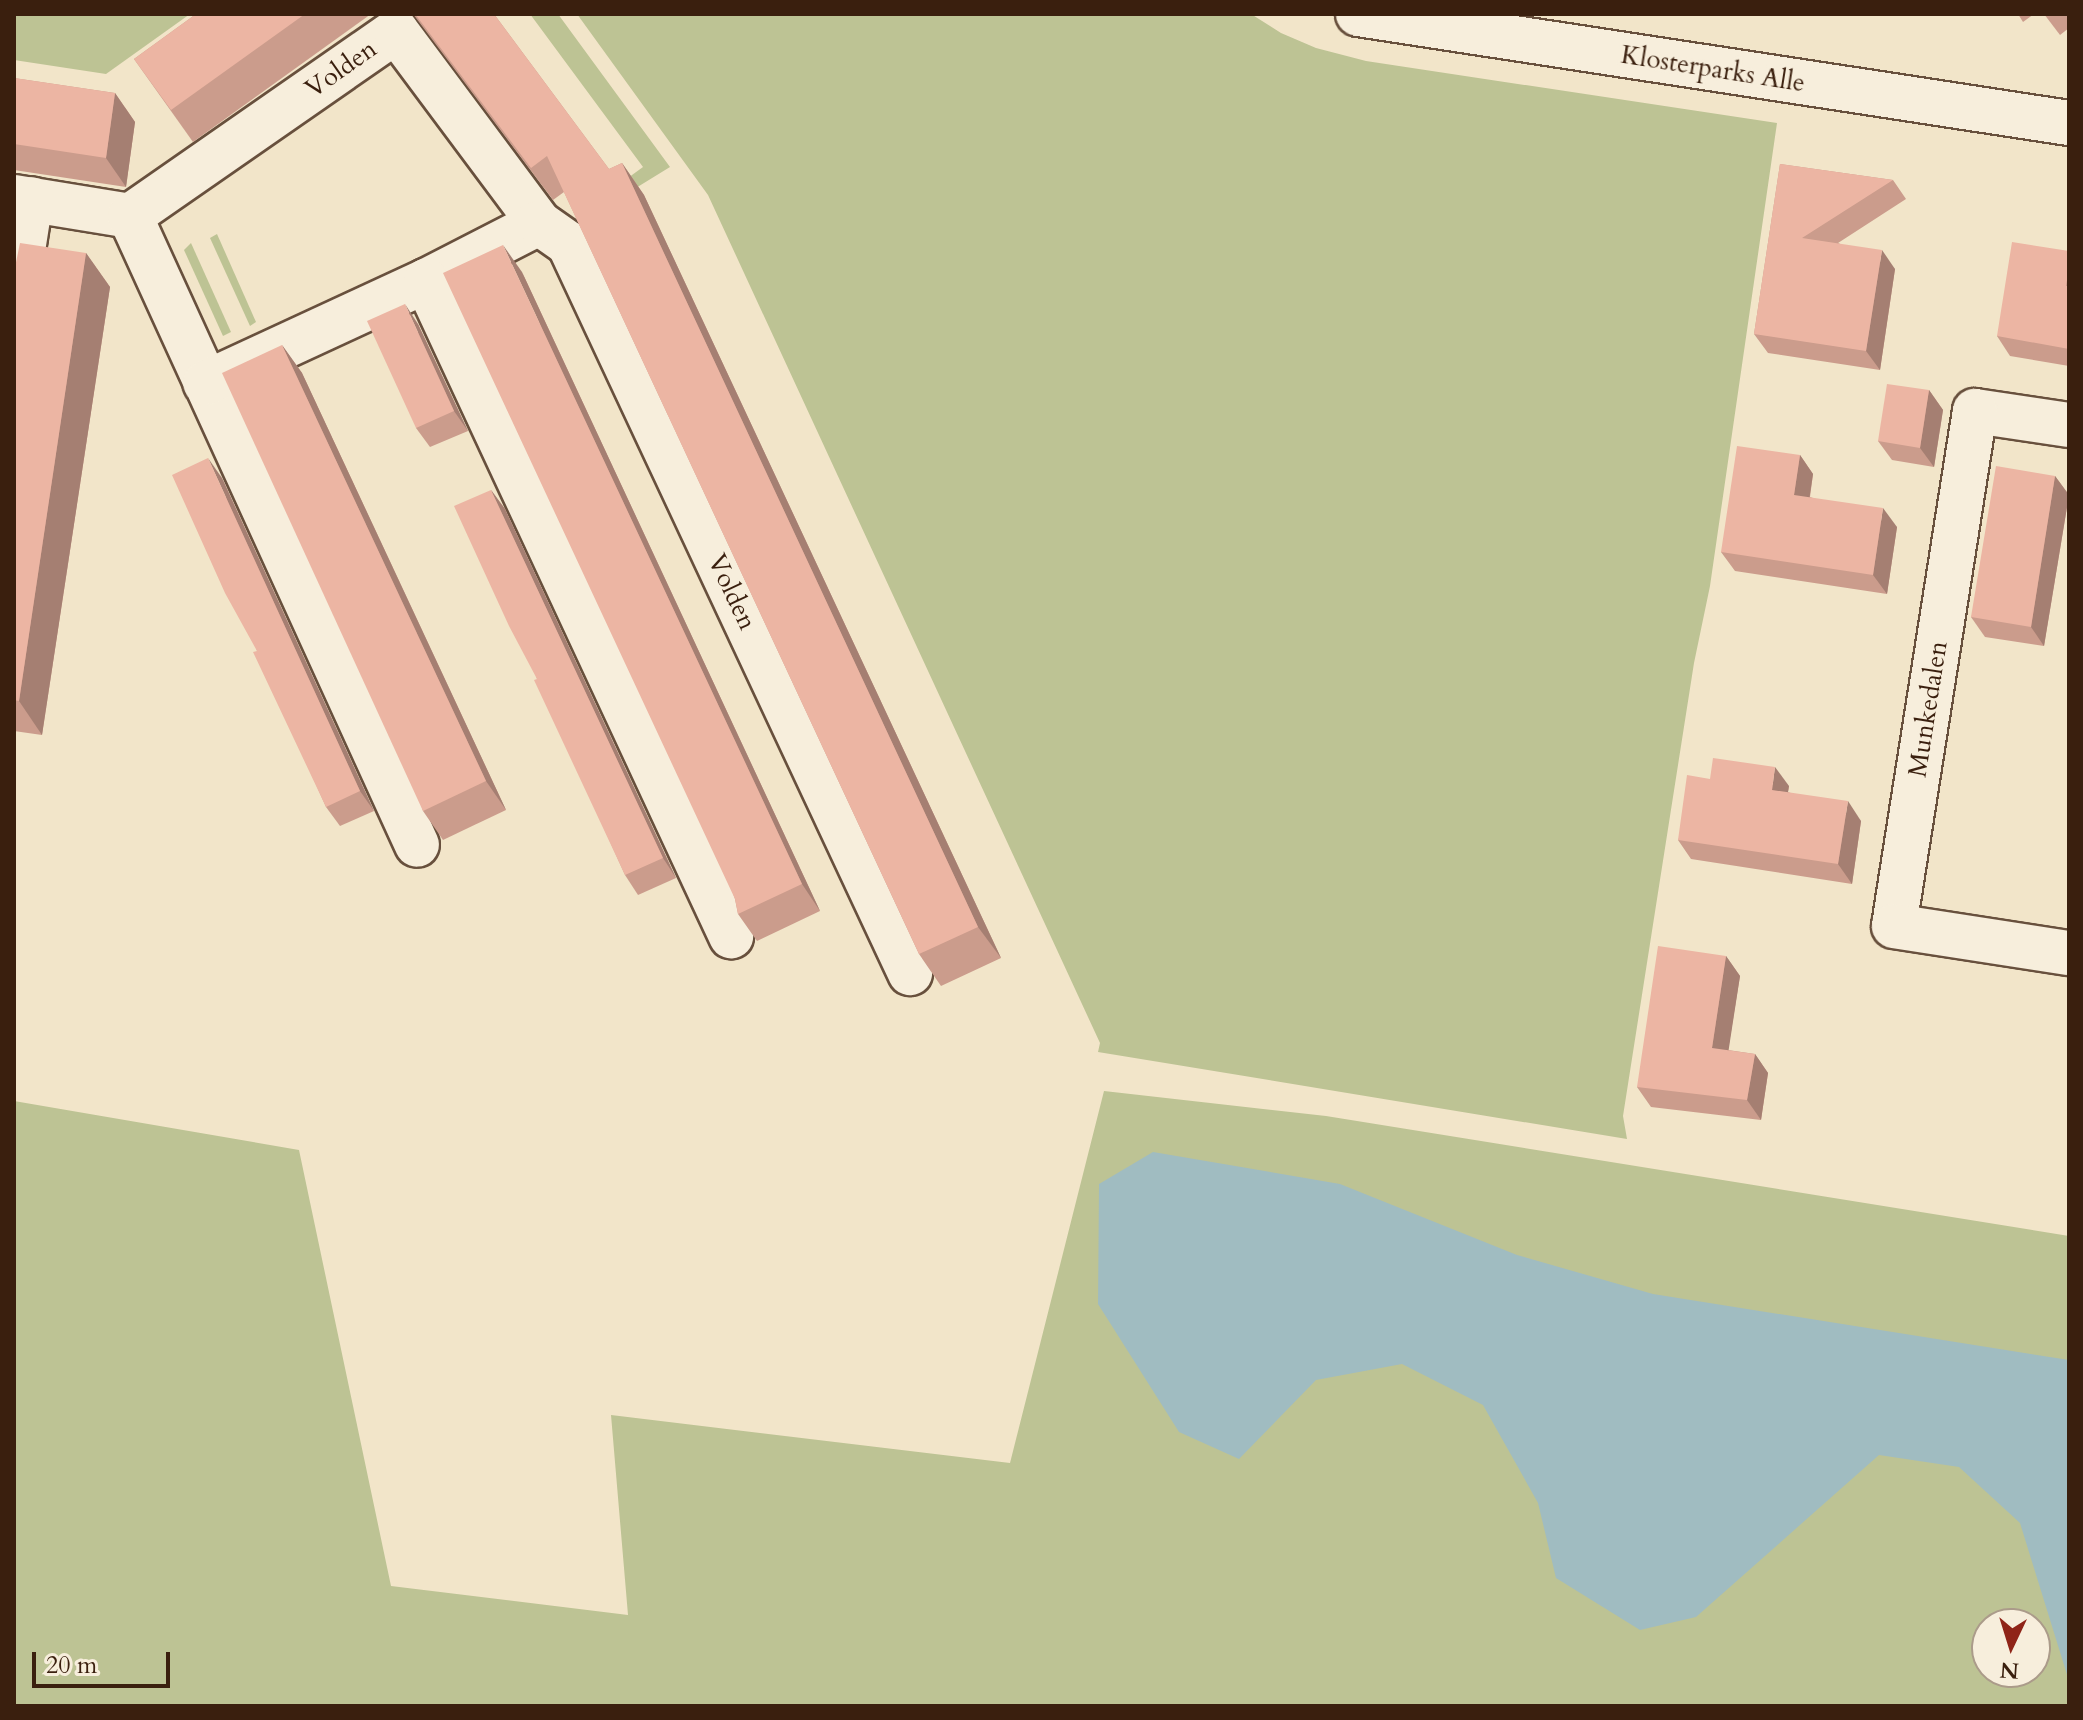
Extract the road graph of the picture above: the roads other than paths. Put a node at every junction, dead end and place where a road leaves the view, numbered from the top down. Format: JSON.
{"nodes":[{"id":1,"x":1358,"y":14,"type":"edge"},
{"id":2,"x":2069,"y":123,"type":"edge"},
{"id":3,"x":23,"y":198,"type":"edge"},
{"id":4,"x":130,"y":216,"type":"junction"},
{"id":5,"x":539,"y":223,"type":"junction"},
{"id":6,"x":426,"y":281,"type":"junction"},
{"id":7,"x":14,"y":308,"type":"edge"},
{"id":8,"x":205,"y":383,"type":"junction"},
{"id":9,"x":2069,"y":425,"type":"edge"},
{"id":10,"x":417,"y":845,"type":"dead end"},
{"id":11,"x":731,"y":936,"type":"dead end"},
{"id":12,"x":2069,"y":953,"type":"edge"},
{"id":13,"x":910,"y":973,"type":"edge"}],
"edges":[{"from":1,"to":2,"type":"street","name":"Klosterparks Alle"},
{"from":3,"to":4,"type":"street"},
{"from":3,"to":7,"type":"street"},
{"from":4,"to":5,"type":"street","name":"Volden"},
{"from":4,"to":8,"type":"street"},
{"from":5,"to":6,"type":"street"},
{"from":5,"to":13,"type":"street","name":"Volden"},
{"from":6,"to":8,"type":"street"},
{"from":6,"to":11,"type":"street"},
{"from":8,"to":10,"type":"street"},
{"from":9,"to":12,"type":"street","name":"Munkedalen"}]}
